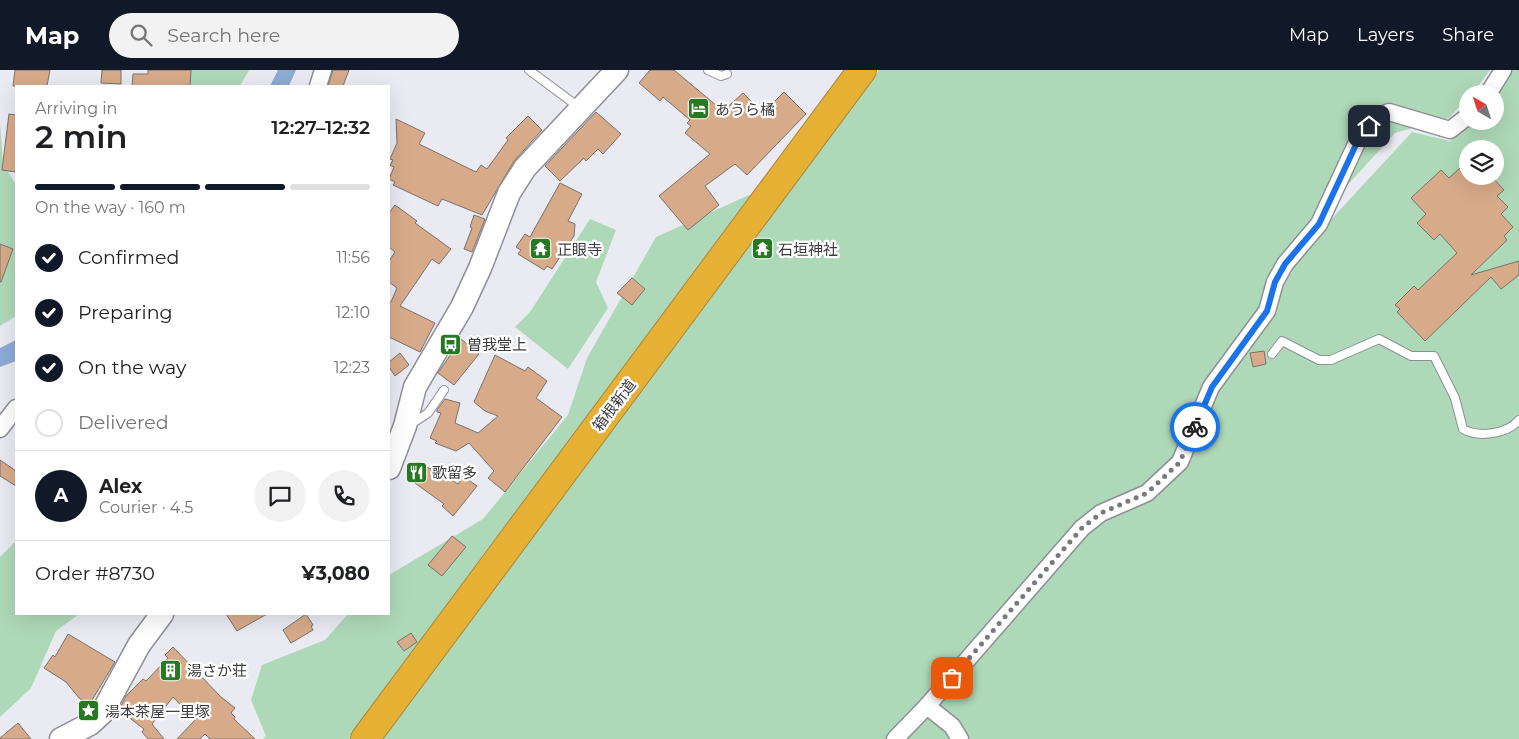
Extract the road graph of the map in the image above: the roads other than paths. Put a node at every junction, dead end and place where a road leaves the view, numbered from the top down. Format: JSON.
{"nodes":[{"id":1,"x":323,"y":70,"type":"edge"},
{"id":2,"x":529,"y":70,"type":"edge"},
{"id":3,"x":616,"y":70,"type":"edge"},
{"id":4,"x":708,"y":70,"type":"edge"},
{"id":5,"x":862,"y":70,"type":"edge"},
{"id":6,"x":1503,"y":70,"type":"edge"},
{"id":7,"x":727,"y":74,"type":"dead end"},
{"id":8,"x":318,"y":85,"type":"edge"},
{"id":9,"x":1494,"y":85,"type":"edge"},
{"id":10,"x":581,"y":108,"type":"junction"},
{"id":11,"x":1459,"y":123,"type":"edge"},
{"id":12,"x":1272,"y":354,"type":"dead end"},
{"id":13,"x":444,"y":390,"type":"dead end"},
{"id":14,"x":15,"y":409,"type":"edge"},
{"id":15,"x":1519,"y":420,"type":"edge"},
{"id":16,"x":406,"y":426,"type":"junction"},
{"id":17,"x":0,"y":429,"type":"edge"},
{"id":18,"x":390,"y":466,"type":"edge"},
{"id":19,"x":161,"y":615,"type":"edge"},
{"id":20,"x":928,"y":706,"type":"junction"},
{"id":21,"x":61,"y":739,"type":"edge"},
{"id":22,"x":365,"y":739,"type":"edge"},
{"id":23,"x":895,"y":739,"type":"edge"},
{"id":24,"x":960,"y":739,"type":"edge"}],
"edges":[{"from":1,"to":8,"type":"street"},
{"from":2,"to":10,"type":"lane"},
{"from":3,"to":10,"type":"main road"},
{"from":4,"to":7,"type":"lane"},
{"from":5,"to":22,"type":"highway","name":"箱根新道"},
{"from":6,"to":9,"type":"street"},
{"from":10,"to":16,"type":"main road"},
{"from":11,"to":20,"type":"street"},
{"from":12,"to":15,"type":"lane"},
{"from":13,"to":16,"type":"lane"},
{"from":14,"to":17,"type":"street"},
{"from":16,"to":18,"type":"main road"},
{"from":19,"to":21,"type":"main road"},
{"from":20,"to":23,"type":"street"},
{"from":20,"to":24,"type":"street"}]}
